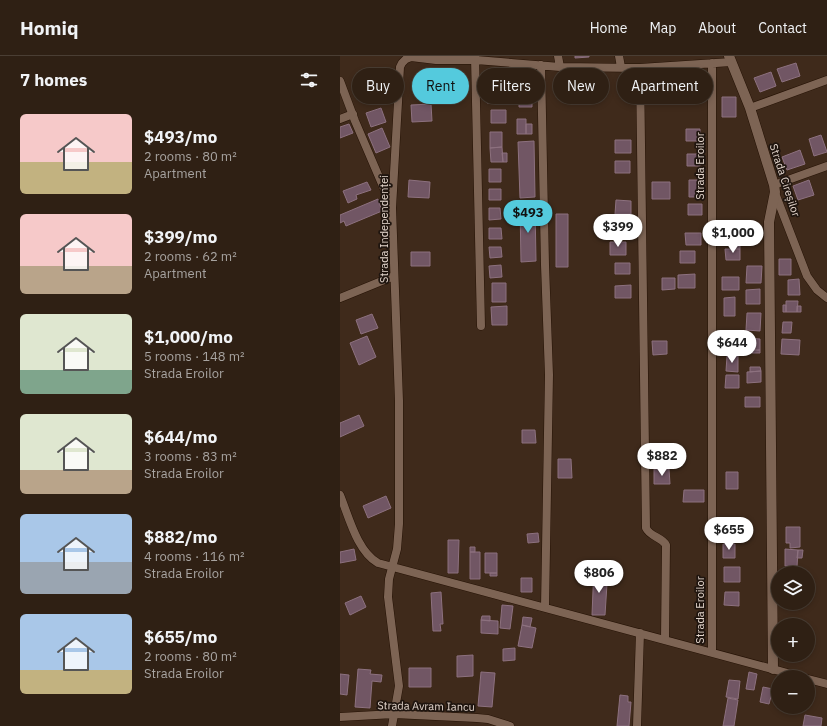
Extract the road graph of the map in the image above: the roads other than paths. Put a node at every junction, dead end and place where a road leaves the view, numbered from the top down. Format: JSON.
{"nodes":[{"id":1,"x":558,"y":56,"type":"edge"},
{"id":2,"x":620,"y":56,"type":"edge"},
{"id":3,"x":475,"y":58,"type":"edge"},
{"id":4,"x":730,"y":59,"type":"edge"},
{"id":5,"x":712,"y":63,"type":"junction"},
{"id":6,"x":541,"y":65,"type":"junction"},
{"id":7,"x":560,"y":67,"type":"junction"},
{"id":8,"x":622,"y":67,"type":"junction"},
{"id":9,"x":640,"y":68,"type":"joint"},
{"id":10,"x":827,"y":80,"type":"edge"},
{"id":11,"x":340,"y":81,"type":"edge"},
{"id":12,"x":640,"y":104,"type":"edge"},
{"id":13,"x":750,"y":108,"type":"junction"},
{"id":14,"x":353,"y":114,"type":"junction"},
{"id":15,"x":340,"y":120,"type":"edge"},
{"id":16,"x":827,"y":166,"type":"edge"},
{"id":17,"x":774,"y":188,"type":"junction"},
{"id":18,"x":392,"y":208,"type":"junction"},
{"id":19,"x":394,"y":276,"type":"junction"},
{"id":20,"x":340,"y":298,"type":"edge"},
{"id":21,"x":827,"y":298,"type":"edge"},
{"id":22,"x":481,"y":326,"type":"dead end"},
{"id":23,"x":340,"y":495,"type":"edge"},
{"id":24,"x":392,"y":568,"type":"junction"},
{"id":25,"x":545,"y":607,"type":"junction"},
{"id":26,"x":640,"y":633,"type":"junction"},
{"id":27,"x":665,"y":639,"type":"junction"},
{"id":28,"x":712,"y":652,"type":"junction"},
{"id":29,"x":773,"y":669,"type":"junction"},
{"id":30,"x":777,"y":670,"type":"edge"},
{"id":31,"x":815,"y":681,"type":"edge"},
{"id":32,"x":827,"y":684,"type":"edge"},
{"id":33,"x":394,"y":714,"type":"junction"},
{"id":34,"x":340,"y":717,"type":"edge"},
{"id":35,"x":476,"y":722,"type":"edge"},
{"id":36,"x":392,"y":726,"type":"edge"},
{"id":37,"x":510,"y":726,"type":"edge"},
{"id":38,"x":637,"y":726,"type":"edge"}],
"edges":[{"from":1,"to":7,"type":"street"},
{"from":2,"to":8,"type":"street"},
{"from":3,"to":6,"type":"street","name":"Strada Independenței"},
{"from":3,"to":18,"type":"street","name":"Strada Independenței"},
{"from":3,"to":22,"type":"street"},
{"from":4,"to":5,"type":"street","name":"Strada Independenței"},
{"from":4,"to":13,"type":"street","name":"Strada Cireșilor"},
{"from":5,"to":9,"type":"street","name":"Strada Independenței"},
{"from":5,"to":28,"type":"street","name":"Strada Eroilor"},
{"from":6,"to":7,"type":"street","name":"Strada Independenței"},
{"from":6,"to":25,"type":"street"},
{"from":7,"to":8,"type":"street","name":"Strada Independenței"},
{"from":8,"to":9,"type":"street","name":"Strada Independenței"},
{"from":10,"to":13,"type":"street"},
{"from":11,"to":14,"type":"street"},
{"from":12,"to":27,"type":"street"},
{"from":13,"to":17,"type":"street","name":"Strada Cireșilor"},
{"from":14,"to":15,"type":"street"},
{"from":14,"to":18,"type":"street"},
{"from":16,"to":17,"type":"street"},
{"from":17,"to":21,"type":"street","name":"Strada Cireșilor"},
{"from":17,"to":29,"type":"street"},
{"from":18,"to":19,"type":"street","name":"Strada Independenței"},
{"from":19,"to":20,"type":"street"},
{"from":19,"to":24,"type":"street","name":"Strada Independenței"},
{"from":23,"to":24,"type":"street","name":"Strada Eroilor"},
{"from":24,"to":25,"type":"street","name":"Strada Eroilor"},
{"from":24,"to":33,"type":"street","name":"Strada Independenței"},
{"from":25,"to":26,"type":"street","name":"Strada Eroilor"},
{"from":26,"to":27,"type":"street","name":"Strada Eroilor"},
{"from":26,"to":38,"type":"street"},
{"from":27,"to":28,"type":"street","name":"Strada Eroilor"},
{"from":28,"to":29,"type":"street","name":"Strada Eroilor"},
{"from":29,"to":30,"type":"street","name":"Strada Eroilor"},
{"from":31,"to":32,"type":"street"},
{"from":33,"to":34,"type":"street","name":"Strada Avram Iancu"},
{"from":33,"to":35,"type":"street","name":"Strada Avram Iancu"},
{"from":33,"to":36,"type":"street","name":"Strada Independenței"},
{"from":35,"to":37,"type":"street","name":"Strada Avram Iancu"}]}
